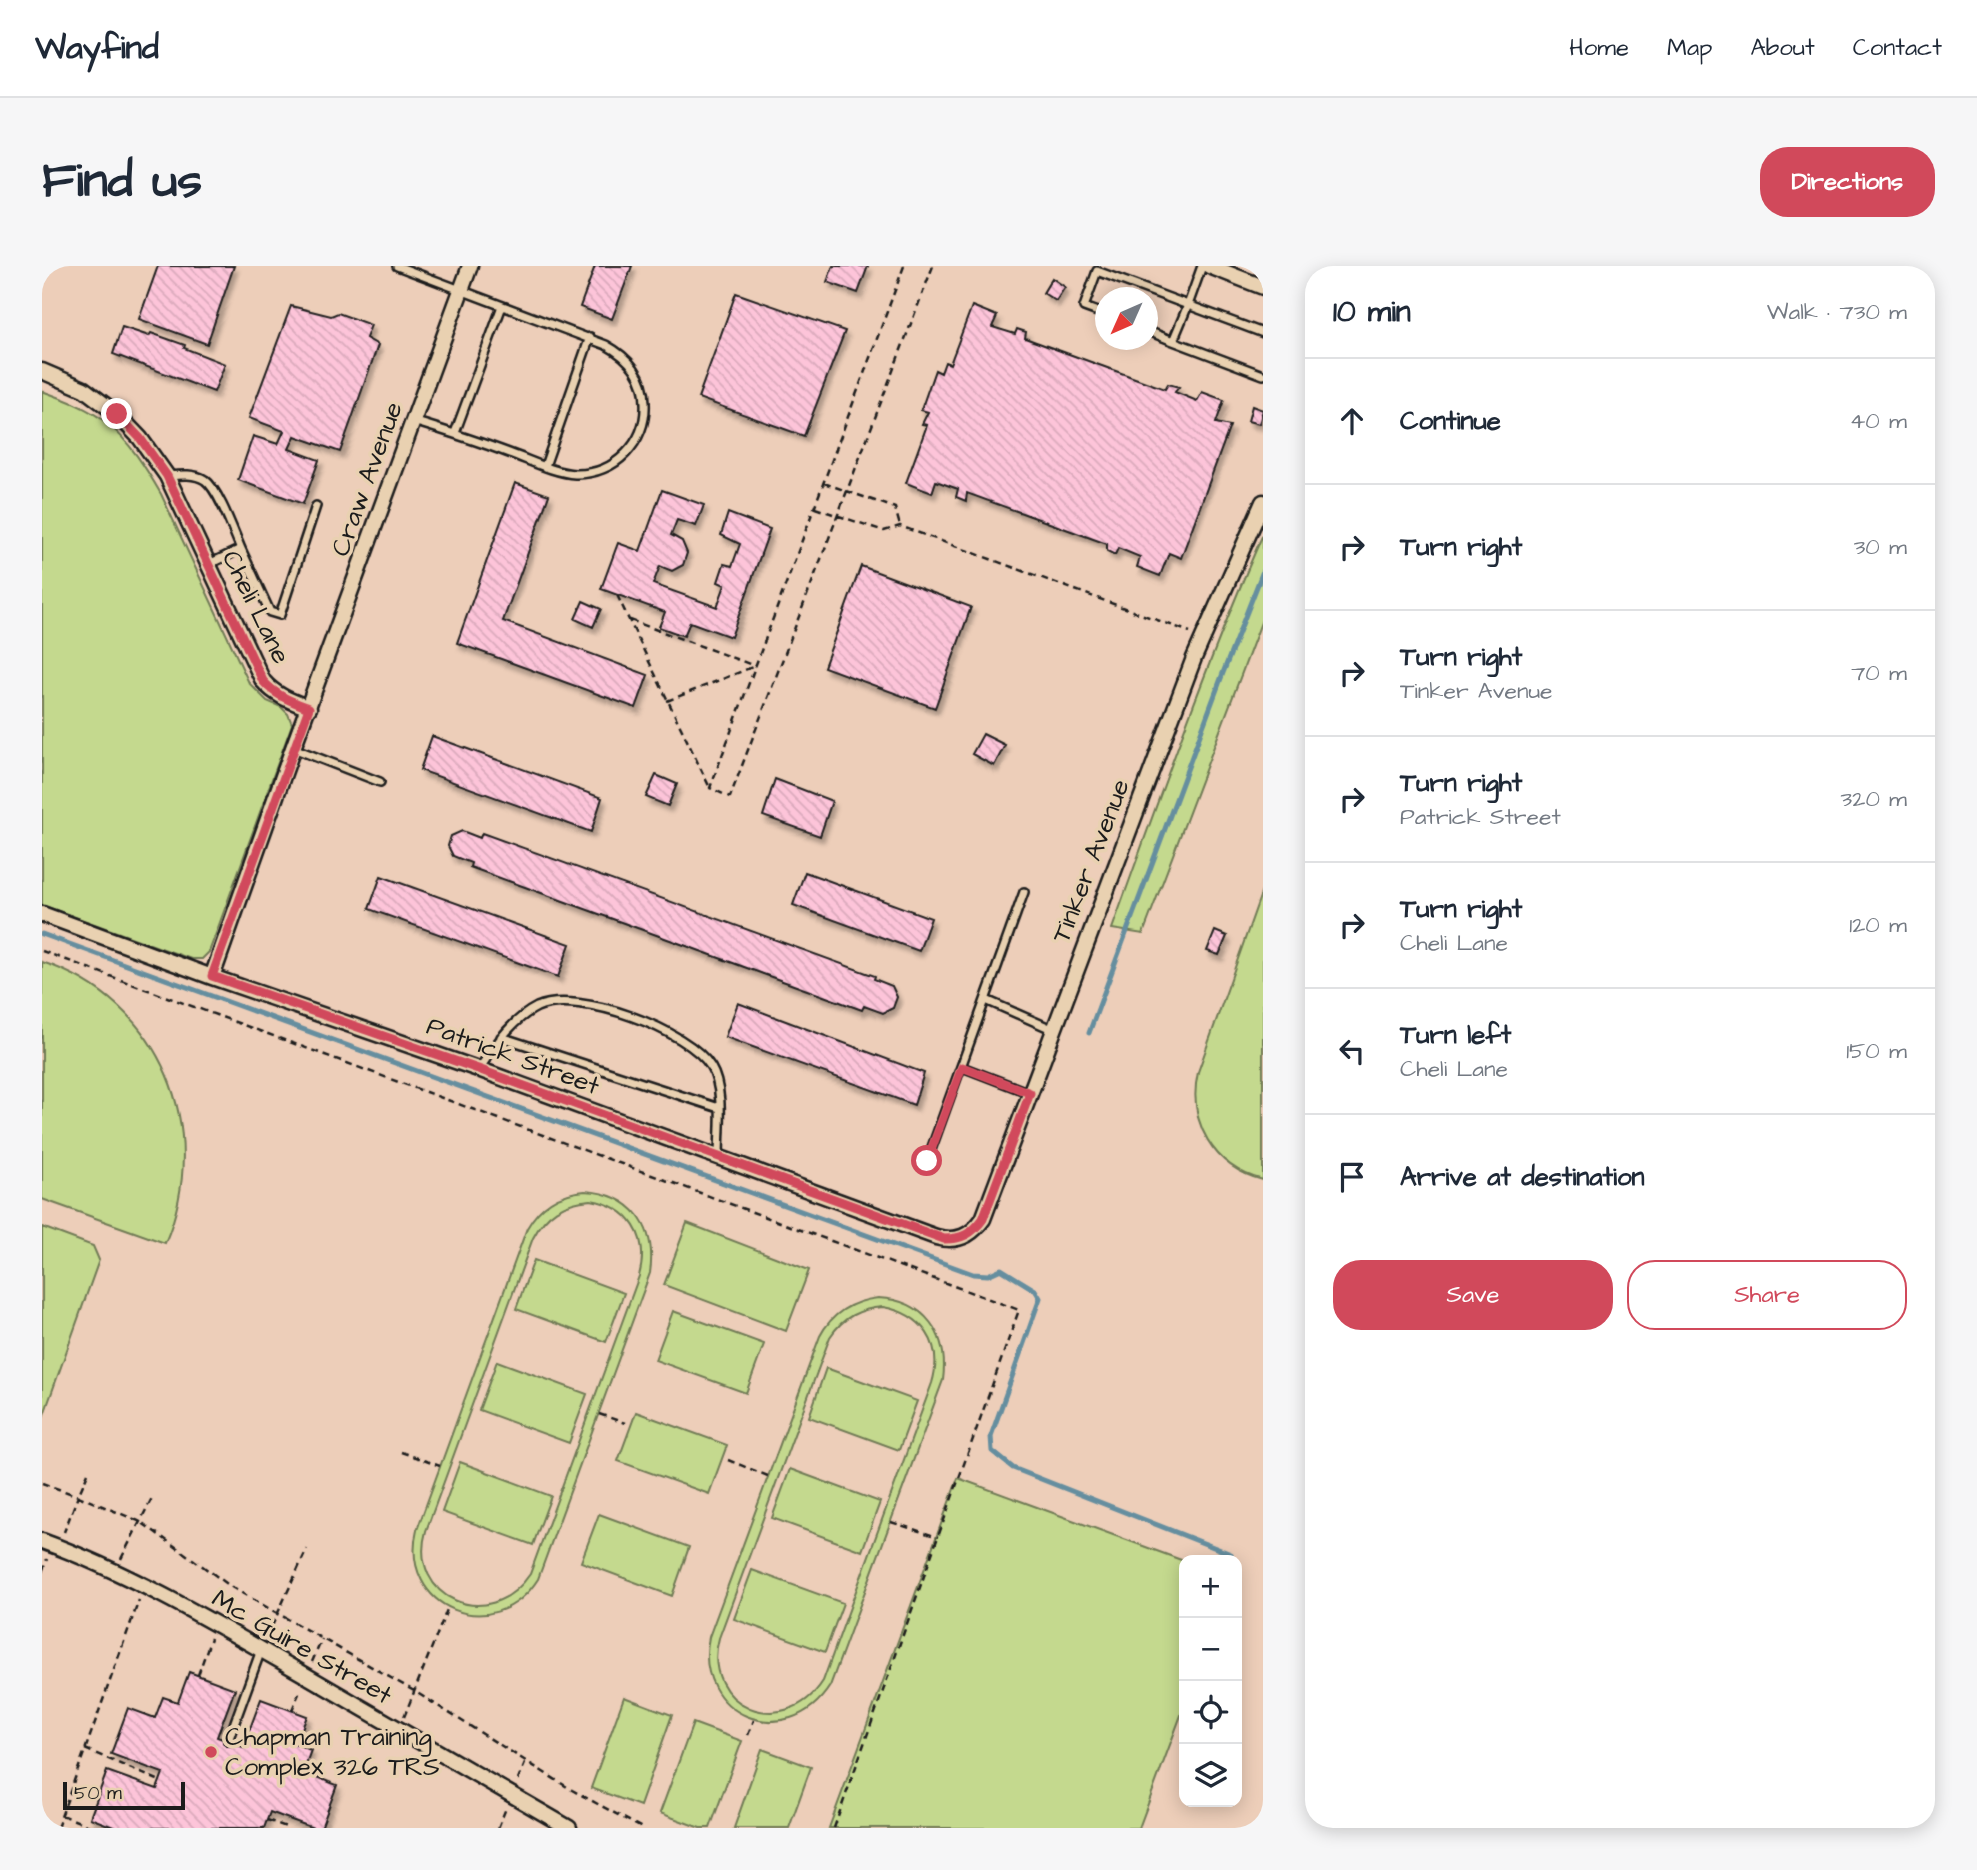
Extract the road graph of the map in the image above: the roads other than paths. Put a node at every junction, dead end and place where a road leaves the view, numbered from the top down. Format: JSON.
{"nodes":[{"id":1,"x":397,"y":266,"type":"edge"},
{"id":2,"x":470,"y":266,"type":"edge"},
{"id":3,"x":1202,"y":266,"type":"edge"},
{"id":4,"x":1209,"y":266,"type":"edge"},
{"id":5,"x":1263,"y":286,"type":"edge"},
{"id":6,"x":1140,"y":287,"type":"edge"},
{"id":7,"x":461,"y":290,"type":"junction"},
{"id":8,"x":1158,"y":294,"type":"edge"},
{"id":9,"x":1188,"y":305,"type":"junction"},
{"id":10,"x":502,"y":306,"type":"junction"},
{"id":11,"x":1095,"y":311,"type":"edge"},
{"id":12,"x":1263,"y":333,"type":"edge"},
{"id":13,"x":1158,"y":335,"type":"edge"},
{"id":14,"x":590,"y":337,"type":"junction"},
{"id":15,"x":1173,"y":341,"type":"junction"},
{"id":16,"x":42,"y":370,"type":"edge"},
{"id":17,"x":1263,"y":375,"type":"edge"},
{"id":18,"x":413,"y":421,"type":"junction"},
{"id":19,"x":455,"y":433,"type":"junction"},
{"id":20,"x":545,"y":466,"type":"junction"},
{"id":21,"x":167,"y":476,"type":"junction"},
{"id":22,"x":1263,"y":502,"type":"edge"},
{"id":23,"x":316,"y":506,"type":"dead end"},
{"id":24,"x":241,"y":549,"type":"junction"},
{"id":25,"x":208,"y":564,"type":"junction"},
{"id":26,"x":309,"y":708,"type":"junction"},
{"id":27,"x":293,"y":748,"type":"junction"},
{"id":28,"x":380,"y":782,"type":"dead end"},
{"id":29,"x":1024,"y":892,"type":"dead end"},
{"id":30,"x":42,"y":914,"type":"edge"},
{"id":31,"x":212,"y":976,"type":"junction"},
{"id":32,"x":986,"y":1000,"type":"junction"},
{"id":33,"x":1054,"y":1030,"type":"junction"},
{"id":34,"x":501,"y":1037,"type":"junction"},
{"id":35,"x":962,"y":1067,"type":"junction"},
{"id":36,"x":478,"y":1069,"type":"junction"},
{"id":37,"x":1030,"y":1093,"type":"junction"},
{"id":38,"x":719,"y":1108,"type":"junction"},
{"id":39,"x":719,"y":1157,"type":"junction"},
{"id":40,"x":927,"y":1161,"type":"dead end"},
{"id":41,"x":967,"y":1236,"type":"joint"},
{"id":42,"x":42,"y":1541,"type":"edge"},
{"id":43,"x":261,"y":1650,"type":"junction"},
{"id":44,"x":228,"y":1741,"type":"dead end"},
{"id":45,"x":562,"y":1826,"type":"edge"}],
"edges":[{"from":1,"to":7,"type":"lane"},
{"from":2,"to":7,"type":"street","name":"Craw Avenue"},
{"from":3,"to":9,"type":"lane"},
{"from":4,"to":5,"type":"street"},
{"from":6,"to":11,"type":"lane"},
{"from":7,"to":10,"type":"lane"},
{"from":7,"to":18,"type":"street","name":"Craw Avenue"},
{"from":8,"to":9,"type":"lane"},
{"from":9,"to":12,"type":"lane"},
{"from":9,"to":15,"type":"lane"},
{"from":10,"to":14,"type":"lane"},
{"from":10,"to":19,"type":"lane"},
{"from":13,"to":15,"type":"lane"},
{"from":14,"to":20,"type":"lane"},
{"from":14,"to":20,"type":"lane"},
{"from":15,"to":17,"type":"lane"},
{"from":16,"to":21,"type":"street","name":"Cheli Lane"},
{"from":18,"to":19,"type":"lane"},
{"from":18,"to":26,"type":"street","name":"Craw Avenue"},
{"from":19,"to":20,"type":"lane"},
{"from":21,"to":24,"type":"lane"},
{"from":21,"to":25,"type":"street","name":"Cheli Lane"},
{"from":22,"to":33,"type":"street","name":"Tinker Avenue"},
{"from":23,"to":24,"type":"lane"},
{"from":24,"to":25,"type":"lane"},
{"from":25,"to":26,"type":"street","name":"Cheli Lane"},
{"from":26,"to":27,"type":"street"},
{"from":27,"to":28,"type":"lane"},
{"from":27,"to":31,"type":"street"},
{"from":29,"to":32,"type":"lane"},
{"from":30,"to":31,"type":"street","name":"Patrick Street"},
{"from":31,"to":36,"type":"street","name":"Patrick Street"},
{"from":32,"to":33,"type":"lane"},
{"from":32,"to":35,"type":"lane"},
{"from":33,"to":37,"type":"street","name":"Tinker Avenue"},
{"from":34,"to":36,"type":"lane"},
{"from":34,"to":38,"type":"lane"},
{"from":34,"to":38,"type":"lane"},
{"from":35,"to":37,"type":"lane"},
{"from":35,"to":40,"type":"lane"},
{"from":36,"to":39,"type":"street","name":"Patrick Street"},
{"from":37,"to":41,"type":"street","name":"Tinker Avenue"},
{"from":38,"to":39,"type":"lane"},
{"from":39,"to":41,"type":"street","name":"Patrick Street"},
{"from":42,"to":43,"type":"street","name":"Mc Guire Street"},
{"from":43,"to":44,"type":"lane"},
{"from":43,"to":45,"type":"street","name":"Mc Guire Street"}]}
